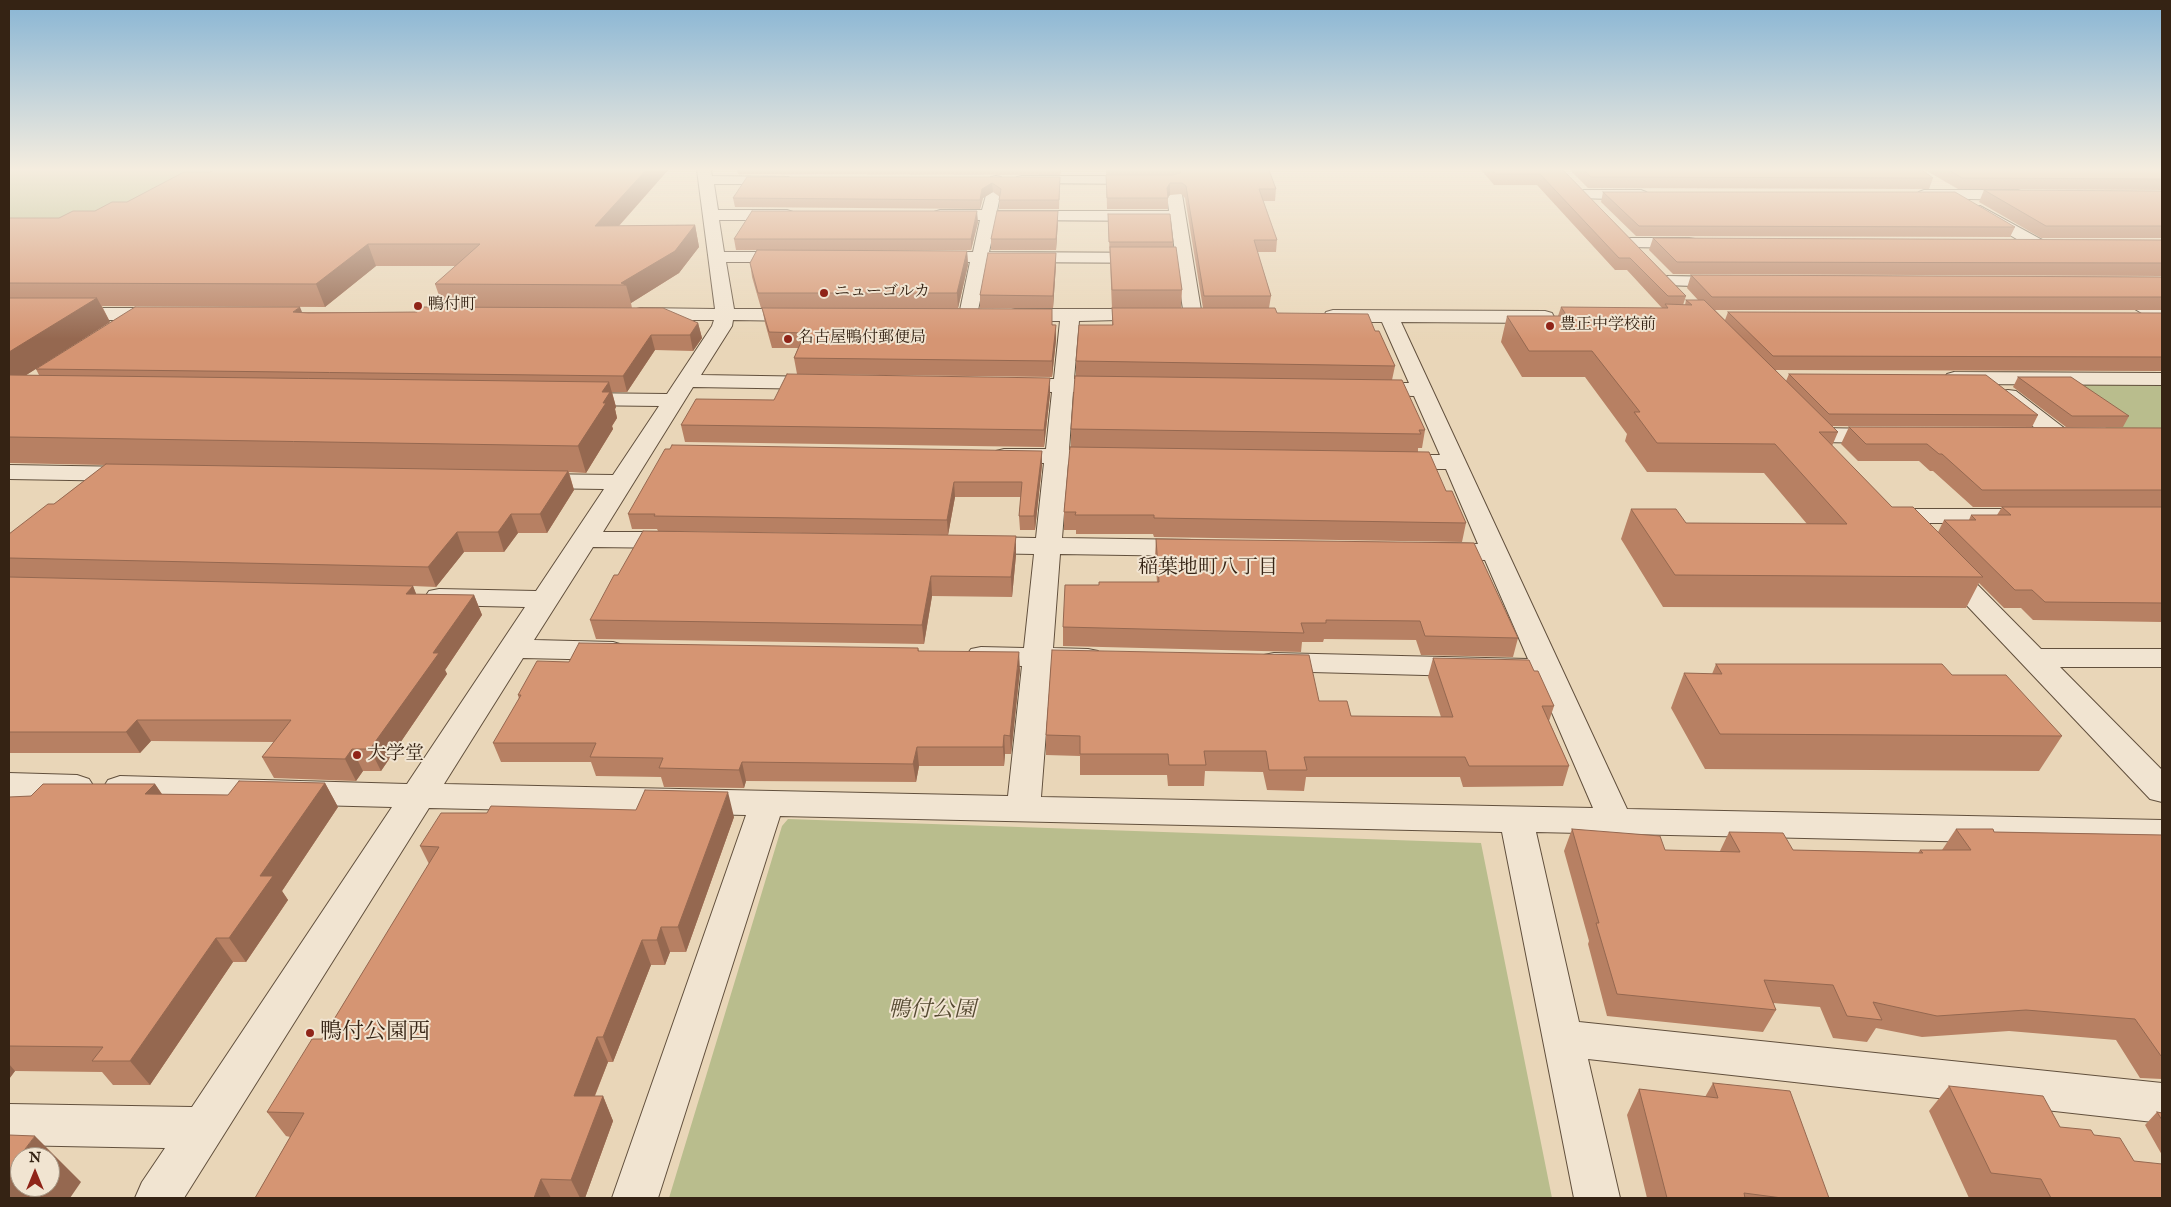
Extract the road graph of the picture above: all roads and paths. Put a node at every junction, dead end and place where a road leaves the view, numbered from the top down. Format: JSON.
{"nodes":[{"id":1,"x":713,"y":226,"type":"edge"},
{"id":2,"x":987,"y":226,"type":"edge"},
{"id":3,"x":1180,"y":226,"type":"edge"},
{"id":4,"x":1614,"y":226,"type":"edge"},
{"id":5,"x":2007,"y":226,"type":"edge"},
{"id":6,"x":1617,"y":229,"type":"junction"},
{"id":7,"x":1700,"y":244,"type":"edge"},
{"id":8,"x":2008,"y":244,"type":"edge"},
{"id":9,"x":2038,"y":244,"type":"junction"},
{"id":10,"x":2066,"y":244,"type":"edge"},
{"id":11,"x":717,"y":257,"type":"junction"},
{"id":12,"x":805,"y":257,"type":"edge"},
{"id":13,"x":912,"y":257,"type":"edge"},
{"id":14,"x":980,"y":258,"type":"junction"},
{"id":15,"x":1185,"y":258,"type":"junction"},
{"id":16,"x":2071,"y":264,"type":"edge"},
{"id":17,"x":1658,"y":271,"type":"junction"},
{"id":18,"x":1747,"y":282,"type":"edge"},
{"id":19,"x":2133,"y":283,"type":"edge"},
{"id":20,"x":1689,"y":303,"type":"edge"},
{"id":21,"x":9,"y":314,"type":"edge"},
{"id":22,"x":138,"y":314,"type":"junction"},
{"id":23,"x":178,"y":314,"type":"edge"},
{"id":24,"x":626,"y":314,"type":"edge"},
{"id":25,"x":725,"y":314,"type":"junction"},
{"id":26,"x":822,"y":315,"type":"edge"},
{"id":27,"x":949,"y":315,"type":"edge"},
{"id":28,"x":983,"y":315,"type":"junction"},
{"id":29,"x":1070,"y":315,"type":"junction"},
{"id":30,"x":1193,"y":316,"type":"junction"},
{"id":31,"x":1213,"y":316,"type":"edge"},
{"id":32,"x":1311,"y":316,"type":"edge"},
{"id":33,"x":1389,"y":316,"type":"junction"},
{"id":34,"x":1566,"y":317,"type":"edge"},
{"id":35,"x":2162,"y":317,"type":"edge"},
{"id":36,"x":2132,"y":318,"type":"edge"},
{"id":37,"x":106,"y":335,"type":"edge"},
{"id":38,"x":1936,"y":378,"type":"edge"},
{"id":39,"x":1984,"y":378,"type":"junction"},
{"id":40,"x":2162,"y":379,"type":"edge"},
{"id":41,"x":842,"y":383,"type":"edge"},
{"id":42,"x":989,"y":385,"type":"edge"},
{"id":43,"x":1063,"y":386,"type":"junction"},
{"id":44,"x":1133,"y":386,"type":"edge"},
{"id":45,"x":1352,"y":389,"type":"edge"},
{"id":46,"x":1422,"y":390,"type":"junction"},
{"id":47,"x":680,"y":391,"type":"junction"},
{"id":48,"x":554,"y":399,"type":"edge"},
{"id":49,"x":1904,"y":436,"type":"edge"},
{"id":50,"x":2021,"y":436,"type":"edge"},
{"id":51,"x":978,"y":455,"type":"edge"},
{"id":52,"x":1057,"y":456,"type":"junction"},
{"id":53,"x":1837,"y":456,"type":"edge"},
{"id":54,"x":1126,"y":458,"type":"edge"},
{"id":55,"x":1375,"y":461,"type":"edge"},
{"id":56,"x":1454,"y":462,"type":"junction"},
{"id":57,"x":9,"y":472,"type":"edge"},
{"id":58,"x":158,"y":474,"type":"edge"},
{"id":59,"x":512,"y":480,"type":"edge"},
{"id":60,"x":620,"y":482,"type":"junction"},
{"id":61,"x":2030,"y":516,"type":"edge"},
{"id":62,"x":584,"y":539,"type":"junction"},
{"id":63,"x":702,"y":541,"type":"edge"},
{"id":64,"x":958,"y":544,"type":"edge"},
{"id":65,"x":1048,"y":546,"type":"junction"},
{"id":66,"x":1218,"y":548,"type":"edge"},
{"id":67,"x":1415,"y":551,"type":"edge"},
{"id":68,"x":1494,"y":552,"type":"junction"},
{"id":69,"x":417,"y":596,"type":"edge"},
{"id":70,"x":545,"y":599,"type":"junction"},
{"id":71,"x":513,"y":649,"type":"junction"},
{"id":72,"x":642,"y":651,"type":"edge"},
{"id":73,"x":952,"y":656,"type":"edge"},
{"id":74,"x":1038,"y":657,"type":"junction"},
{"id":75,"x":2034,"y":658,"type":"junction"},
{"id":76,"x":2162,"y":658,"type":"edge"},
{"id":77,"x":1117,"y":659,"type":"edge"},
{"id":78,"x":1247,"y":662,"type":"edge"},
{"id":79,"x":1547,"y":669,"type":"junction"},
{"id":80,"x":9,"y":785,"type":"edge"},
{"id":81,"x":2162,"y":790,"type":"edge"},
{"id":82,"x":417,"y":796,"type":"junction"},
{"id":83,"x":766,"y":804,"type":"junction"},
{"id":84,"x":1023,"y":810,"type":"junction"},
{"id":85,"x":1516,"y":820,"type":"junction"},
{"id":86,"x":1616,"y":822,"type":"junction"},
{"id":87,"x":2162,"y":833,"type":"edge"},
{"id":88,"x":1562,"y":1038,"type":"junction"},
{"id":89,"x":2162,"y":1103,"type":"edge"},
{"id":90,"x":9,"y":1125,"type":"edge"},
{"id":91,"x":204,"y":1128,"type":"junction"},
{"id":92,"x":158,"y":1198,"type":"edge"},
{"id":93,"x":635,"y":1198,"type":"edge"},
{"id":94,"x":1598,"y":1198,"type":"edge"}],
"edges":[{"from":1,"to":11,"type":"street"},
{"from":2,"to":14,"type":"street"},
{"from":3,"to":15,"type":"street"},
{"from":4,"to":6,"type":"street"},
{"from":5,"to":9,"type":"street"},
{"from":6,"to":7,"type":"street"},
{"from":6,"to":17,"type":"street"},
{"from":8,"to":9,"type":"street"},
{"from":9,"to":10,"type":"street"},
{"from":9,"to":16,"type":"street"},
{"from":11,"to":12,"type":"street"},
{"from":11,"to":25,"type":"street"},
{"from":13,"to":14,"type":"street"},
{"from":14,"to":15,"type":"street"},
{"from":14,"to":28,"type":"street"},
{"from":15,"to":30,"type":"street"},
{"from":17,"to":18,"type":"street"},
{"from":17,"to":20,"type":"street"},
{"from":19,"to":35,"type":"street"},
{"from":21,"to":22,"type":"street"},
{"from":22,"to":23,"type":"street"},
{"from":22,"to":37,"type":"street"},
{"from":24,"to":25,"type":"street"},
{"from":25,"to":26,"type":"street"},
{"from":25,"to":47,"type":"street"},
{"from":27,"to":28,"type":"street"},
{"from":28,"to":29,"type":"street"},
{"from":29,"to":30,"type":"street"},
{"from":29,"to":43,"type":"street"},
{"from":30,"to":31,"type":"street"},
{"from":32,"to":33,"type":"street"},
{"from":33,"to":34,"type":"street"},
{"from":33,"to":46,"type":"street"},
{"from":35,"to":36,"type":"street"},
{"from":38,"to":39,"type":"street"},
{"from":39,"to":40,"type":"street"},
{"from":39,"to":50,"type":"street"},
{"from":41,"to":47,"type":"street"},
{"from":42,"to":43,"type":"street"},
{"from":43,"to":44,"type":"street"},
{"from":43,"to":52,"type":"street"},
{"from":45,"to":46,"type":"street"},
{"from":46,"to":56,"type":"street"},
{"from":47,"to":48,"type":"street"},
{"from":47,"to":60,"type":"street"},
{"from":49,"to":53,"type":"street"},
{"from":51,"to":52,"type":"street"},
{"from":52,"to":54,"type":"street"},
{"from":52,"to":65,"type":"street"},
{"from":55,"to":56,"type":"street"},
{"from":56,"to":68,"type":"street"},
{"from":57,"to":58,"type":"street"},
{"from":59,"to":60,"type":"street"},
{"from":60,"to":62,"type":"street"},
{"from":61,"to":75,"type":"street"},
{"from":62,"to":63,"type":"street"},
{"from":62,"to":70,"type":"street"},
{"from":64,"to":65,"type":"street"},
{"from":65,"to":66,"type":"street"},
{"from":65,"to":74,"type":"street"},
{"from":67,"to":68,"type":"street"},
{"from":68,"to":79,"type":"street"},
{"from":69,"to":70,"type":"street"},
{"from":70,"to":71,"type":"street"},
{"from":71,"to":72,"type":"street"},
{"from":71,"to":82,"type":"street"},
{"from":73,"to":74,"type":"street"},
{"from":74,"to":77,"type":"street"},
{"from":74,"to":84,"type":"street"},
{"from":75,"to":76,"type":"street"},
{"from":75,"to":81,"type":"street"},
{"from":78,"to":79,"type":"street"},
{"from":79,"to":86,"type":"street"},
{"from":80,"to":82,"type":"street"},
{"from":82,"to":83,"type":"street"},
{"from":82,"to":91,"type":"street"},
{"from":83,"to":84,"type":"street"},
{"from":83,"to":93,"type":"street"},
{"from":84,"to":85,"type":"street"},
{"from":85,"to":86,"type":"street"},
{"from":85,"to":88,"type":"street"},
{"from":86,"to":87,"type":"street"},
{"from":88,"to":89,"type":"street"},
{"from":88,"to":94,"type":"street"},
{"from":90,"to":91,"type":"street"},
{"from":91,"to":92,"type":"street"}]}
